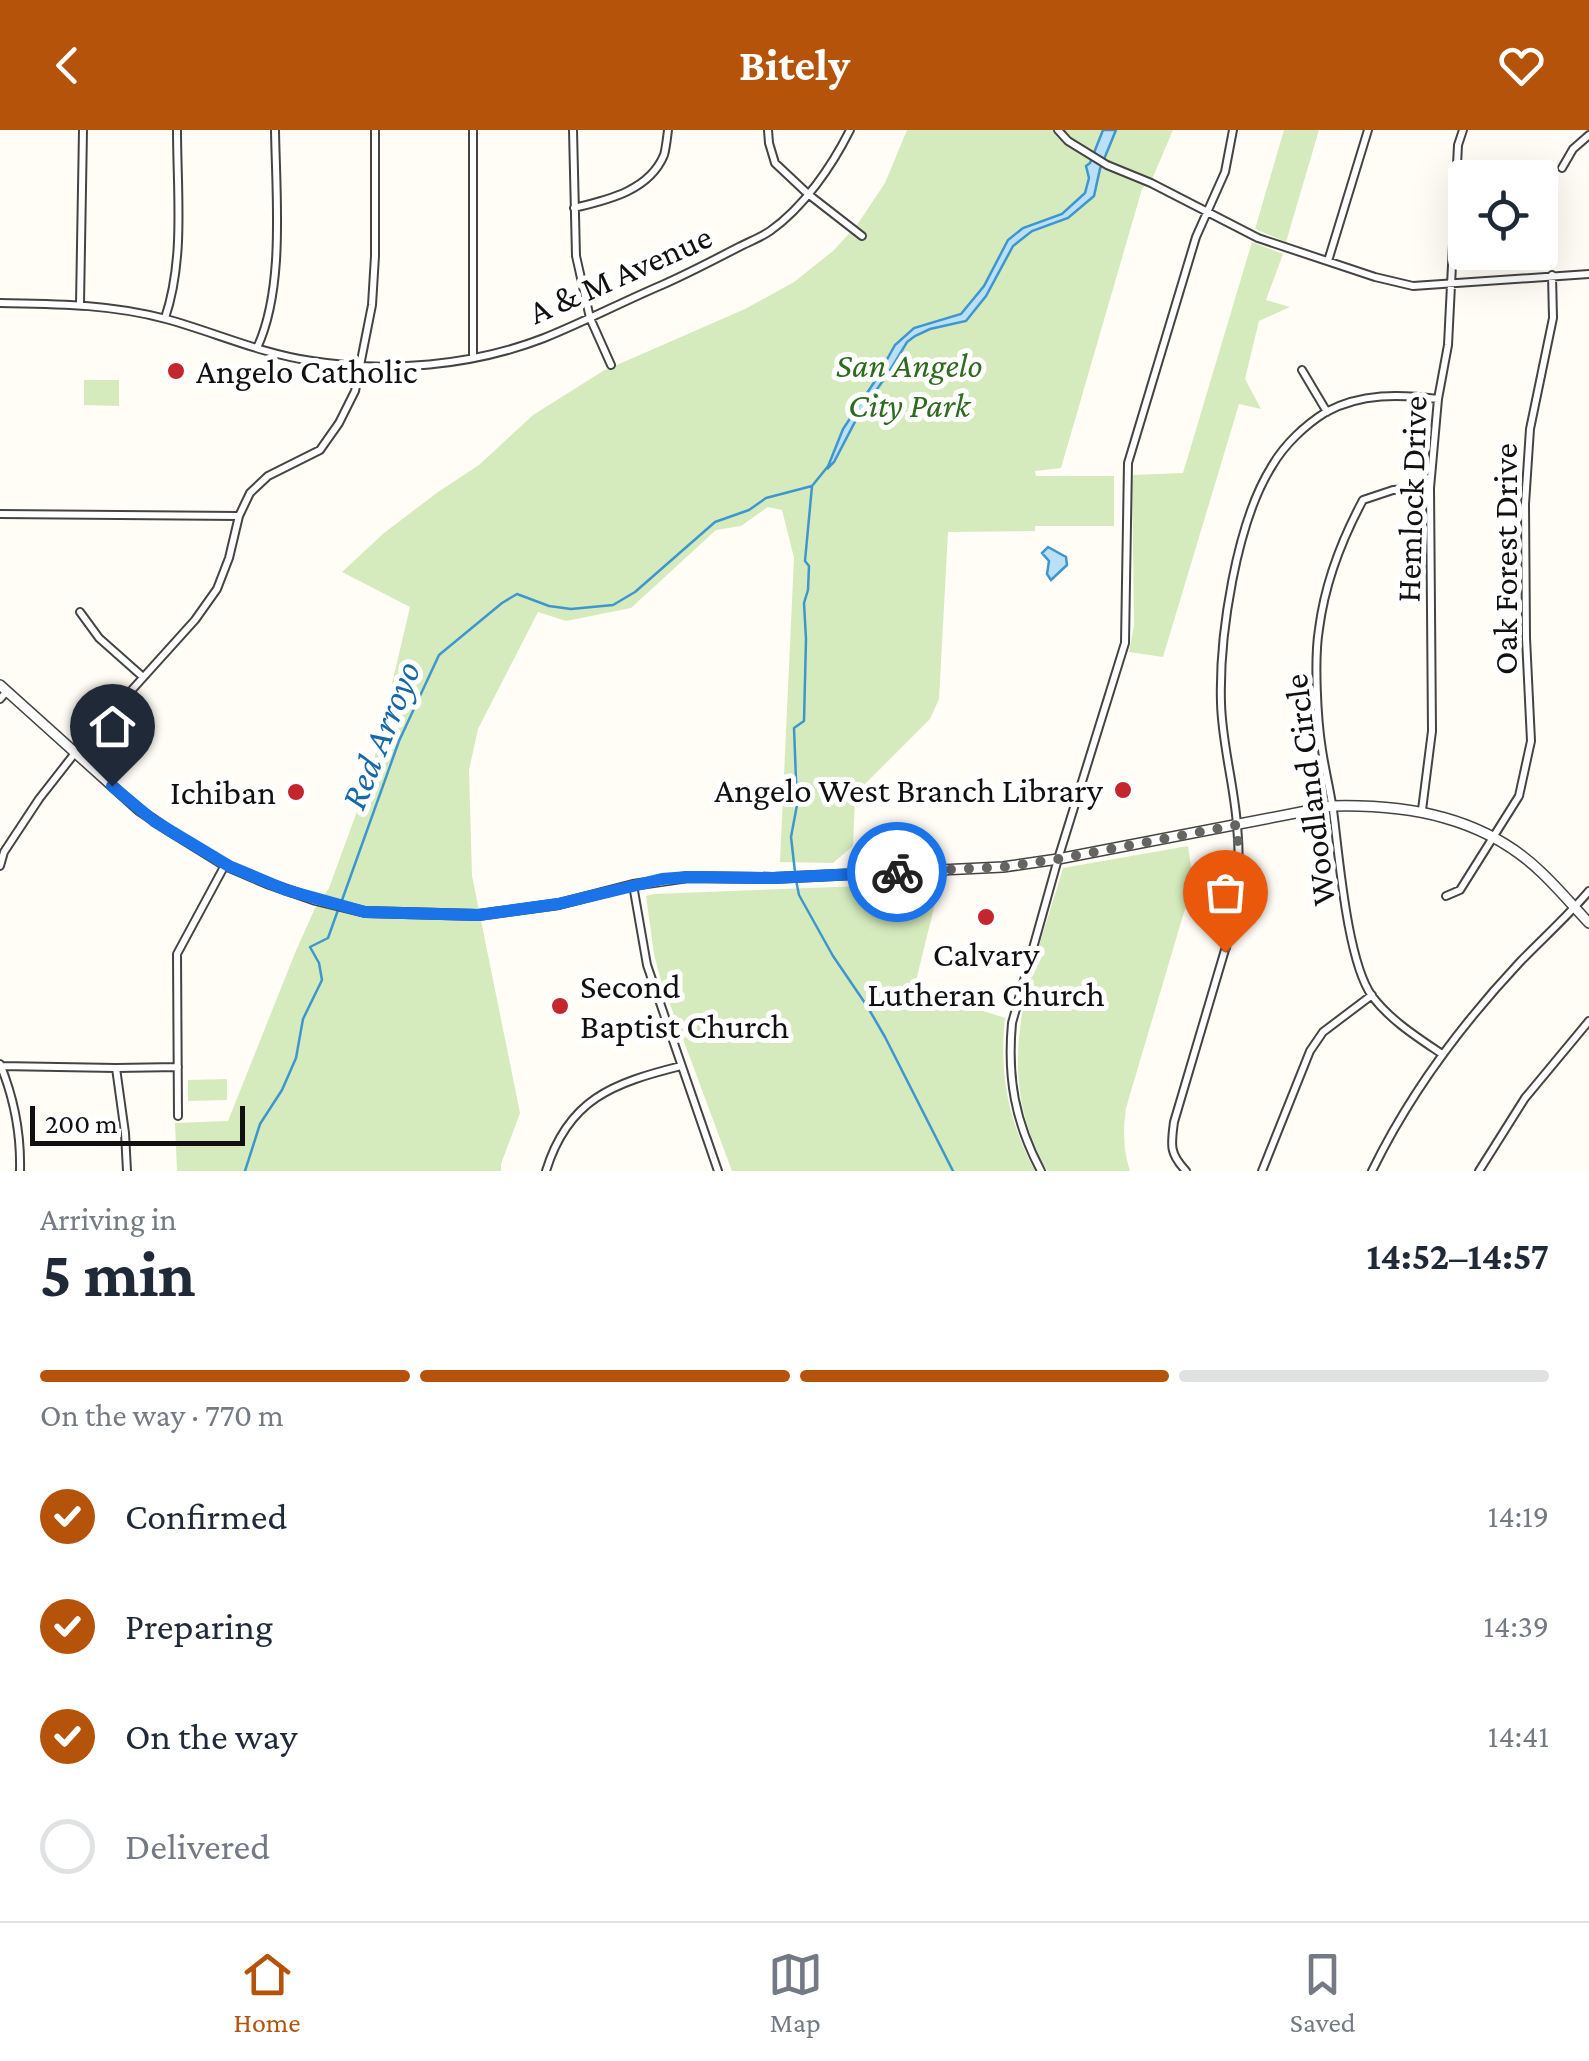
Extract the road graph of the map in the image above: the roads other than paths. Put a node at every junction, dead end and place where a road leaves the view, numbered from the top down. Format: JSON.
{"nodes":[{"id":1,"x":83,"y":130,"type":"edge"},
{"id":2,"x":177,"y":130,"type":"edge"},
{"id":3,"x":276,"y":130,"type":"edge"},
{"id":4,"x":376,"y":130,"type":"edge"},
{"id":5,"x":473,"y":130,"type":"edge"},
{"id":6,"x":573,"y":130,"type":"edge"},
{"id":7,"x":668,"y":130,"type":"edge"},
{"id":8,"x":768,"y":130,"type":"edge"},
{"id":9,"x":850,"y":130,"type":"edge"},
{"id":10,"x":1058,"y":130,"type":"edge"},
{"id":11,"x":1232,"y":130,"type":"edge"},
{"id":12,"x":1368,"y":130,"type":"edge"},
{"id":13,"x":1463,"y":130,"type":"edge"},
{"id":14,"x":1589,"y":135,"type":"edge"},
{"id":15,"x":1562,"y":168,"type":"dead end"},
{"id":16,"x":808,"y":194,"type":"junction"},
{"id":17,"x":574,"y":208,"type":"junction"},
{"id":18,"x":1208,"y":213,"type":"junction"},
{"id":19,"x":862,"y":236,"type":"dead end"},
{"id":20,"x":1328,"y":262,"type":"junction"},
{"id":21,"x":1589,"y":274,"type":"edge"},
{"id":22,"x":1552,"y":275,"type":"junction"},
{"id":23,"x":1453,"y":282,"type":"junction"},
{"id":24,"x":0,"y":303,"type":"edge"},
{"id":25,"x":80,"y":304,"type":"junction"},
{"id":26,"x":165,"y":318,"type":"junction"},
{"id":27,"x":590,"y":318,"type":"junction"},
{"id":28,"x":257,"y":348,"type":"junction"},
{"id":29,"x":473,"y":358,"type":"junction"},
{"id":30,"x":611,"y":365,"type":"dead end"},
{"id":31,"x":360,"y":366,"type":"junction"},
{"id":32,"x":1302,"y":370,"type":"dead end"},
{"id":33,"x":1438,"y":398,"type":"junction"},
{"id":34,"x":1326,"y":412,"type":"junction"},
{"id":35,"x":1430,"y":488,"type":"junction"},
{"id":36,"x":0,"y":514,"type":"edge"},
{"id":37,"x":239,"y":516,"type":"junction"},
{"id":38,"x":80,"y":612,"type":"dead end"},
{"id":39,"x":143,"y":676,"type":"junction"},
{"id":40,"x":2,"y":691,"type":"edge"},
{"id":41,"x":75,"y":754,"type":"junction"},
{"id":42,"x":1332,"y":806,"type":"junction"},
{"id":43,"x":1422,"y":810,"type":"junction"},
{"id":44,"x":1237,"y":825,"type":"junction"},
{"id":45,"x":1494,"y":837,"type":"junction"},
{"id":46,"x":1058,"y":859,"type":"junction"},
{"id":47,"x":225,"y":865,"type":"junction"},
{"id":48,"x":0,"y":866,"type":"edge"},
{"id":49,"x":633,"y":885,"type":"junction"},
{"id":50,"x":1589,"y":892,"type":"edge"},
{"id":51,"x":1446,"y":896,"type":"dead end"},
{"id":52,"x":1575,"y":908,"type":"junction"},
{"id":53,"x":1589,"y":923,"type":"edge"},
{"id":54,"x":1372,"y":995,"type":"junction"},
{"id":55,"x":1589,"y":1021,"type":"edge"},
{"id":56,"x":1442,"y":1054,"type":"junction"},
{"id":57,"x":0,"y":1065,"type":"edge"},
{"id":58,"x":680,"y":1066,"type":"junction"},
{"id":59,"x":178,"y":1067,"type":"junction"},
{"id":60,"x":116,"y":1068,"type":"junction"},
{"id":61,"x":178,"y":1116,"type":"dead end"},
{"id":62,"x":20,"y":1171,"type":"edge"},
{"id":63,"x":127,"y":1171,"type":"edge"},
{"id":64,"x":546,"y":1171,"type":"edge"},
{"id":65,"x":718,"y":1171,"type":"edge"},
{"id":66,"x":1041,"y":1171,"type":"edge"},
{"id":67,"x":1186,"y":1171,"type":"edge"},
{"id":68,"x":1262,"y":1171,"type":"edge"},
{"id":69,"x":1372,"y":1171,"type":"edge"},
{"id":70,"x":1479,"y":1171,"type":"edge"}],
"edges":[{"from":1,"to":25,"type":"street"},
{"from":2,"to":26,"type":"street"},
{"from":3,"to":28,"type":"street"},
{"from":4,"to":31,"type":"street"},
{"from":5,"to":29,"type":"street"},
{"from":6,"to":17,"type":"street"},
{"from":7,"to":17,"type":"street"},
{"from":8,"to":16,"type":"street"},
{"from":9,"to":16,"type":"street","name":"A & M Avenue"},
{"from":10,"to":18,"type":"street"},
{"from":11,"to":18,"type":"street"},
{"from":12,"to":20,"type":"street"},
{"from":13,"to":23,"type":"street","name":"Hemlock Drive"},
{"from":14,"to":15,"type":"street"},
{"from":16,"to":19,"type":"street"},
{"from":16,"to":27,"type":"street","name":"A & M Avenue"},
{"from":17,"to":27,"type":"street"},
{"from":18,"to":20,"type":"street"},
{"from":18,"to":46,"type":"street"},
{"from":20,"to":23,"type":"street"},
{"from":21,"to":22,"type":"street"},
{"from":22,"to":23,"type":"street"},
{"from":22,"to":45,"type":"street","name":"Oak Forest Drive"},
{"from":23,"to":33,"type":"street","name":"Hemlock Drive"},
{"from":24,"to":25,"type":"street","name":"A & M Avenue"},
{"from":25,"to":26,"type":"street","name":"A & M Avenue"},
{"from":26,"to":28,"type":"street","name":"A & M Avenue"},
{"from":27,"to":29,"type":"street","name":"A & M Avenue"},
{"from":27,"to":30,"type":"street"},
{"from":28,"to":31,"type":"street","name":"A & M Avenue"},
{"from":29,"to":31,"type":"street","name":"A & M Avenue"},
{"from":31,"to":37,"type":"street"},
{"from":32,"to":34,"type":"street"},
{"from":33,"to":34,"type":"street"},
{"from":33,"to":35,"type":"street","name":"Hemlock Drive"},
{"from":34,"to":44,"type":"street"},
{"from":35,"to":42,"type":"street","name":"Woodland Circle"},
{"from":35,"to":43,"type":"street","name":"Hemlock Drive"},
{"from":36,"to":37,"type":"street"},
{"from":37,"to":39,"type":"street"},
{"from":38,"to":39,"type":"street"},
{"from":39,"to":41,"type":"street"},
{"from":40,"to":41,"type":"street"},
{"from":41,"to":47,"type":"street"},
{"from":41,"to":48,"type":"street"},
{"from":42,"to":43,"type":"street"},
{"from":42,"to":44,"type":"street"},
{"from":42,"to":54,"type":"street","name":"Woodland Circle"},
{"from":43,"to":45,"type":"street"},
{"from":44,"to":46,"type":"street"},
{"from":44,"to":67,"type":"street"},
{"from":45,"to":51,"type":"street","name":"Oak Forest Drive"},
{"from":45,"to":52,"type":"street"},
{"from":46,"to":49,"type":"street"},
{"from":46,"to":66,"type":"street"},
{"from":47,"to":49,"type":"street"},
{"from":47,"to":59,"type":"street"},
{"from":49,"to":58,"type":"street"},
{"from":50,"to":52,"type":"street"},
{"from":52,"to":53,"type":"street"},
{"from":52,"to":56,"type":"street"},
{"from":54,"to":56,"type":"street","name":"Woodland Circle"},
{"from":54,"to":68,"type":"street"},
{"from":55,"to":70,"type":"street"},
{"from":56,"to":69,"type":"street"},
{"from":57,"to":60,"type":"street"},
{"from":57,"to":62,"type":"street"},
{"from":58,"to":64,"type":"street"},
{"from":58,"to":65,"type":"street"},
{"from":59,"to":60,"type":"street"},
{"from":59,"to":61,"type":"street"},
{"from":60,"to":63,"type":"street"}]}
